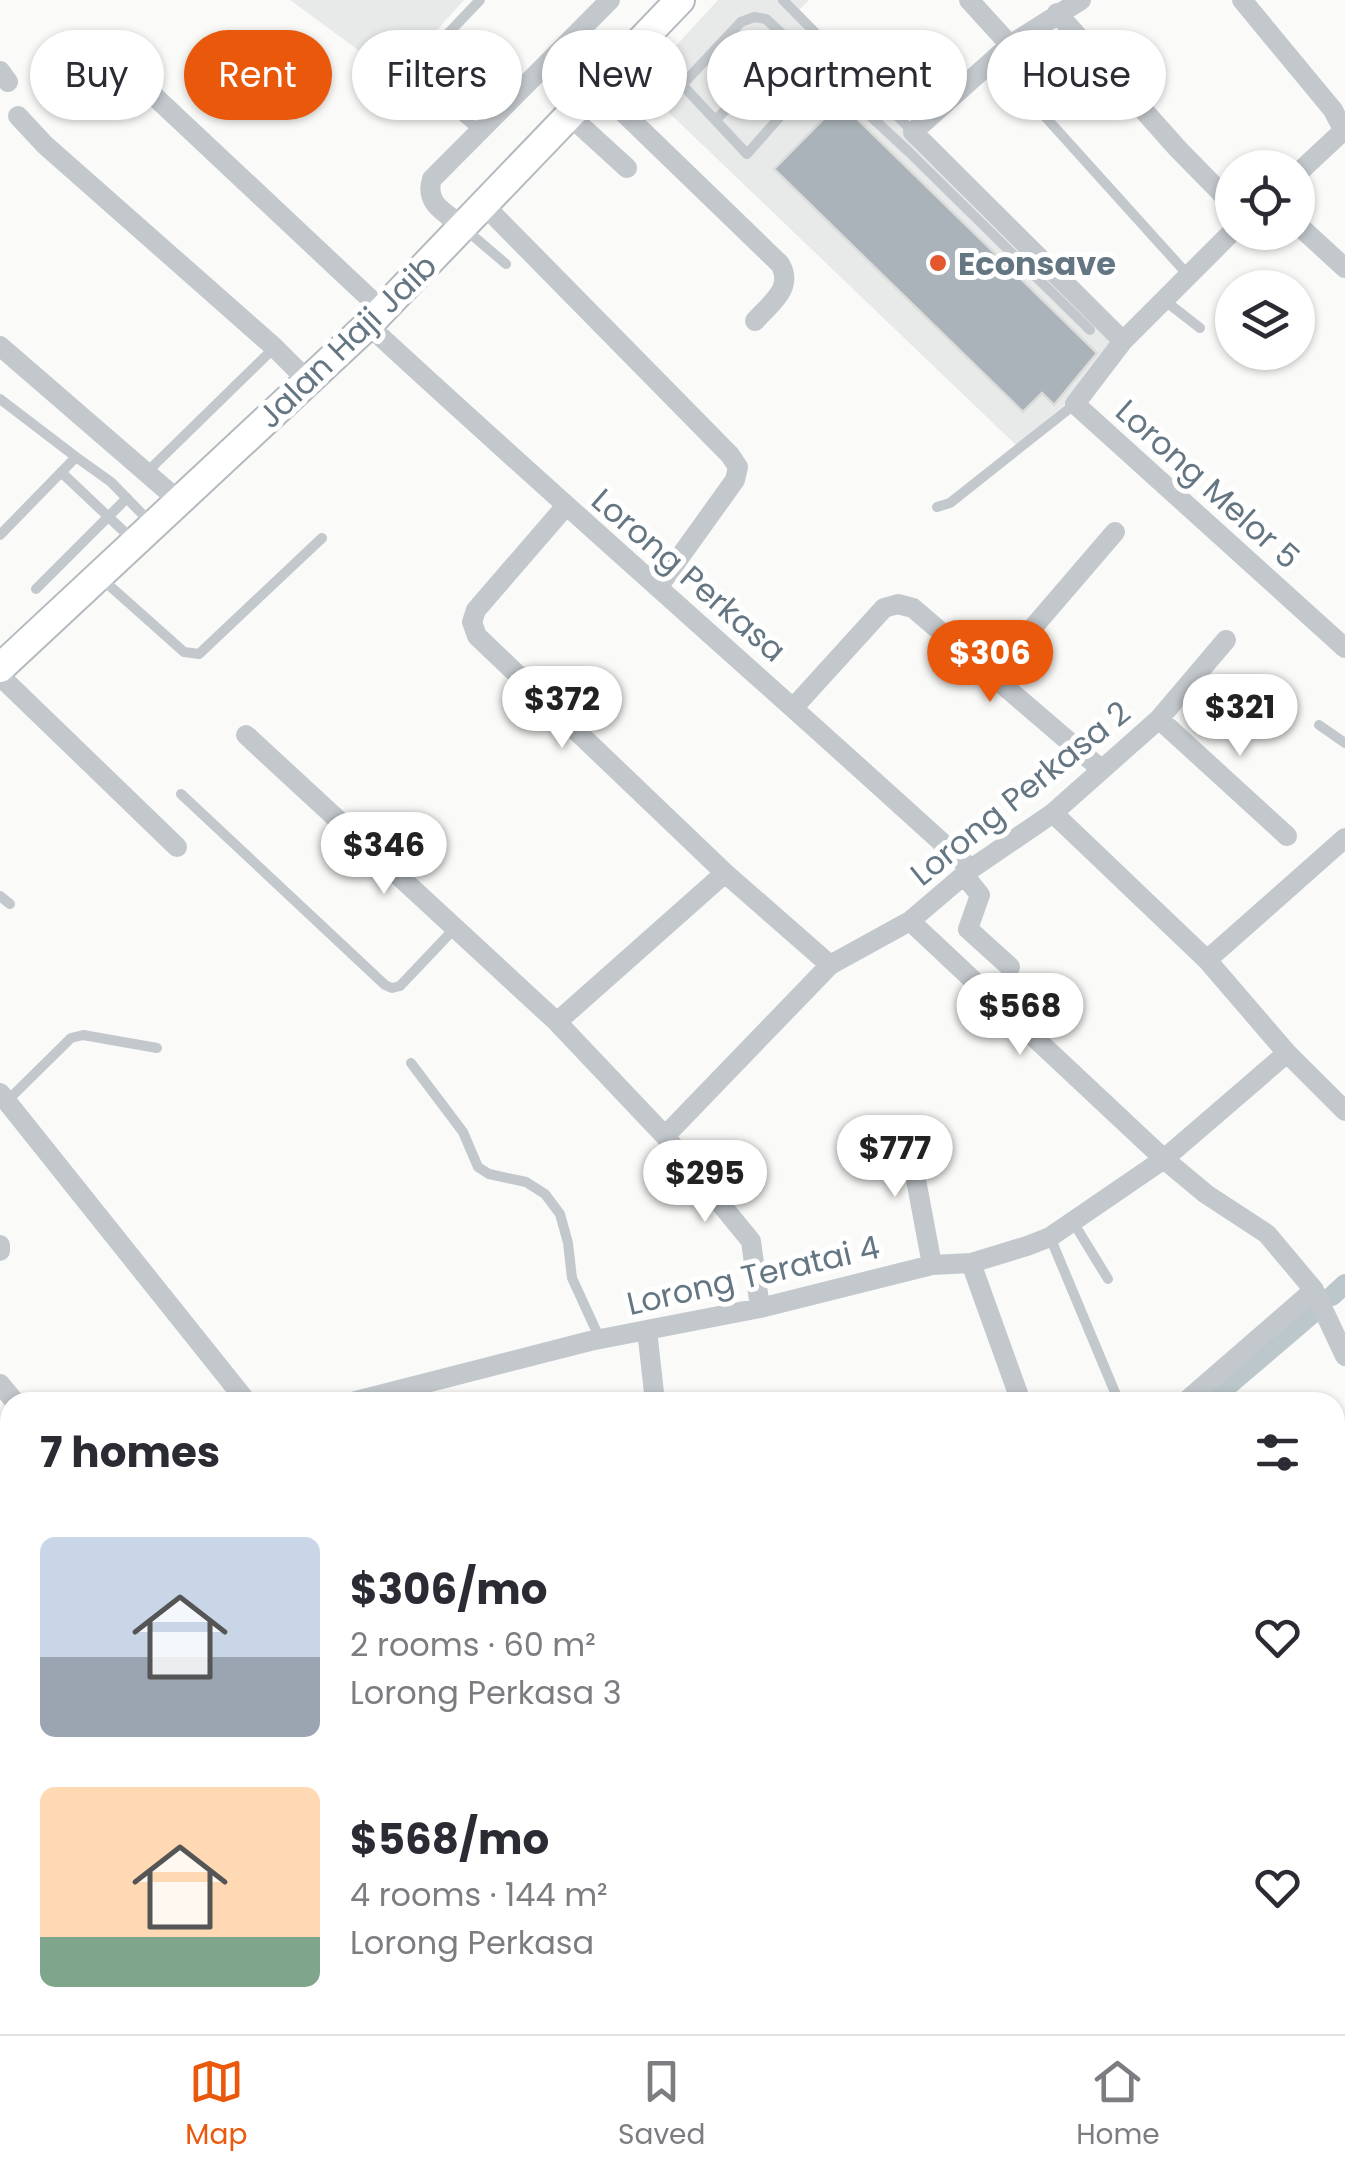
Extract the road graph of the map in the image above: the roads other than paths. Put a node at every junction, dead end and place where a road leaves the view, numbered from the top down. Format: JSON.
{"nodes":[{"id":1,"x":480,"y":0,"type":"edge"},
{"id":2,"x":610,"y":0,"type":"edge"},
{"id":3,"x":680,"y":0,"type":"edge"},
{"id":4,"x":783,"y":0,"type":"edge"},
{"id":5,"x":969,"y":0,"type":"edge"},
{"id":6,"x":1081,"y":0,"type":"edge"},
{"id":7,"x":1242,"y":0,"type":"edge"},
{"id":8,"x":1057,"y":13,"type":"junction"},
{"id":9,"x":651,"y":30,"type":"edge"},
{"id":10,"x":734,"y":30,"type":"edge"},
{"id":11,"x":777,"y":30,"type":"edge"},
{"id":12,"x":988,"y":30,"type":"edge"},
{"id":13,"x":1034,"y":30,"type":"edge"},
{"id":14,"x":707,"y":58,"type":"edge"},
{"id":15,"x":987,"y":68,"type":"edge"},
{"id":16,"x":687,"y":80,"type":"edge"},
{"id":17,"x":687,"y":90,"type":"edge"},
{"id":18,"x":164,"y":108,"type":"edge"},
{"id":19,"x":707,"y":111,"type":"edge"},
{"id":20,"x":18,"y":116,"type":"dead end"},
{"id":21,"x":564,"y":120,"type":"edge"},
{"id":22,"x":574,"y":120,"type":"edge"},
{"id":23,"x":631,"y":120,"type":"edge"},
{"id":24,"x":716,"y":120,"type":"edge"},
{"id":25,"x":777,"y":120,"type":"edge"},
{"id":26,"x":886,"y":120,"type":"edge"},
{"id":27,"x":1058,"y":120,"type":"edge"},
{"id":28,"x":480,"y":130,"type":"junction"},
{"id":29,"x":1344,"y":132,"type":"edge"},
{"id":30,"x":914,"y":141,"type":"junction"},
{"id":31,"x":1315,"y":158,"type":"edge"},
{"id":32,"x":627,"y":168,"type":"dead end"},
{"id":33,"x":1215,"y":186,"type":"edge"},
{"id":34,"x":484,"y":204,"type":"junction"},
{"id":35,"x":463,"y":226,"type":"junction"},
{"id":36,"x":1315,"y":241,"type":"edge"},
{"id":37,"x":1215,"y":249,"type":"edge"},
{"id":38,"x":506,"y":264,"type":"dead end"},
{"id":39,"x":1345,"y":268,"type":"edge"},
{"id":40,"x":1189,"y":276,"type":"junction"},
{"id":41,"x":1164,"y":300,"type":"junction"},
{"id":42,"x":375,"y":318,"type":"junction"},
{"id":43,"x":755,"y":320,"type":"dead end"},
{"id":44,"x":1200,"y":328,"type":"dead end"},
{"id":45,"x":1090,"y":330,"type":"dead end"},
{"id":46,"x":1123,"y":341,"type":"junction"},
{"id":47,"x":0,"y":346,"type":"edge"},
{"id":48,"x":274,"y":348,"type":"junction"},
{"id":49,"x":309,"y":382,"type":"junction"},
{"id":50,"x":0,"y":399,"type":"edge"},
{"id":51,"x":1075,"y":404,"type":"junction"},
{"id":52,"x":76,"y":457,"type":"junction"},
{"id":53,"x":61,"y":472,"type":"junction"},
{"id":54,"x":146,"y":473,"type":"junction"},
{"id":55,"x":127,"y":498,"type":"junction"},
{"id":56,"x":178,"y":500,"type":"junction"},
{"id":57,"x":565,"y":506,"type":"junction"},
{"id":58,"x":937,"y":507,"type":"dead end"},
{"id":59,"x":109,"y":516,"type":"junction"},
{"id":60,"x":143,"y":532,"type":"junction"},
{"id":61,"x":1115,"y":532,"type":"dead end"},
{"id":62,"x":0,"y":535,"type":"edge"},
{"id":63,"x":322,"y":538,"type":"dead end"},
{"id":64,"x":98,"y":575,"type":"junction"},
{"id":65,"x":659,"y":586,"type":"junction"},
{"id":66,"x":36,"y":589,"type":"dead end"},
{"id":67,"x":1226,"y":640,"type":"dead end"},
{"id":68,"x":1345,"y":648,"type":"edge"},
{"id":69,"x":0,"y":668,"type":"edge"},
{"id":70,"x":993,"y":674,"type":"junction"},
{"id":71,"x":0,"y":676,"type":"edge"},
{"id":72,"x":794,"y":706,"type":"junction"},
{"id":73,"x":1159,"y":720,"type":"junction"},
{"id":74,"x":1319,"y":724,"type":"dead end"},
{"id":75,"x":246,"y":735,"type":"dead end"},
{"id":76,"x":1345,"y":743,"type":"edge"},
{"id":77,"x":1100,"y":769,"type":"junction"},
{"id":78,"x":180,"y":794,"type":"dead end"},
{"id":79,"x":1053,"y":813,"type":"junction"},
{"id":80,"x":1287,"y":836,"type":"dead end"},
{"id":81,"x":1345,"y":838,"type":"edge"},
{"id":82,"x":176,"y":847,"type":"dead end"},
{"id":83,"x":968,"y":872,"type":"junction"},
{"id":84,"x":725,"y":873,"type":"junction"},
{"id":85,"x":910,"y":921,"type":"junction"},
{"id":86,"x":455,"y":928,"type":"junction"},
{"id":87,"x":1206,"y":960,"type":"junction"},
{"id":88,"x":830,"y":965,"type":"junction"},
{"id":89,"x":1010,"y":967,"type":"dead end"},
{"id":90,"x":557,"y":1022,"type":"junction"},
{"id":91,"x":157,"y":1048,"type":"dead end"},
{"id":92,"x":1287,"y":1054,"type":"junction"},
{"id":93,"x":411,"y":1063,"type":"dead end"},
{"id":94,"x":4,"y":1097,"type":"edge"},
{"id":95,"x":1345,"y":1110,"type":"edge"},
{"id":96,"x":906,"y":1126,"type":"dead end"},
{"id":97,"x":665,"y":1136,"type":"junction"},
{"id":98,"x":1164,"y":1159,"type":"junction"},
{"id":99,"x":1072,"y":1222,"type":"junction"},
{"id":100,"x":1050,"y":1237,"type":"junction"},
{"id":101,"x":970,"y":1263,"type":"junction"},
{"id":102,"x":932,"y":1265,"type":"junction"},
{"id":103,"x":1108,"y":1279,"type":"dead end"},
{"id":104,"x":1314,"y":1290,"type":"junction"},
{"id":105,"x":760,"y":1308,"type":"junction"},
{"id":106,"x":647,"y":1330,"type":"junction"},
{"id":107,"x":600,"y":1339,"type":"junction"},
{"id":108,"x":1345,"y":1356,"type":"edge"},
{"id":109,"x":239,"y":1392,"type":"edge"},
{"id":110,"x":391,"y":1392,"type":"edge"},
{"id":111,"x":654,"y":1392,"type":"edge"},
{"id":112,"x":1017,"y":1392,"type":"edge"},
{"id":113,"x":1115,"y":1392,"type":"edge"},
{"id":114,"x":1197,"y":1392,"type":"edge"}],
"edges":[{"from":1,"to":28,"type":"lane"},
{"from":2,"to":28,"type":"street"},
{"from":3,"to":9,"type":"street","name":"Jalan Haji Jaib"},
{"from":4,"to":30,"type":"lane"},
{"from":5,"to":12,"type":"street"},
{"from":6,"to":8,"type":"street"},
{"from":7,"to":29,"type":"street"},
{"from":8,"to":13,"type":"street"},
{"from":8,"to":33,"type":"street"},
{"from":10,"to":11,"type":"lane"},
{"from":14,"to":16,"type":"lane"},
{"from":15,"to":30,"type":"street"},
{"from":17,"to":19,"type":"lane"},
{"from":18,"to":42,"type":"street","name":"Lorong Perkasa"},
{"from":20,"to":48,"type":"street"},
{"from":21,"to":34,"type":"street","name":"Jalan Haji Jaib"},
{"from":22,"to":32,"type":"street"},
{"from":23,"to":43,"type":"street"},
{"from":24,"to":25,"type":"lane"},
{"from":26,"to":30,"type":"lane"},
{"from":27,"to":40,"type":"lane"},
{"from":28,"to":35,"type":"street"},
{"from":29,"to":31,"type":"street"},
{"from":30,"to":45,"type":"lane"},
{"from":30,"to":46,"type":"street"},
{"from":34,"to":35,"type":"street","name":"Jalan Haji Jaib"},
{"from":34,"to":65,"type":"street"},
{"from":35,"to":38,"type":"lane"},
{"from":35,"to":42,"type":"street","name":"Jalan Haji Jaib"},
{"from":36,"to":39,"type":"street"},
{"from":37,"to":40,"type":"street"},
{"from":40,"to":41,"type":"street"},
{"from":41,"to":44,"type":"lane"},
{"from":41,"to":46,"type":"street"},
{"from":42,"to":49,"type":"street","name":"Jalan Haji Jaib"},
{"from":42,"to":57,"type":"street","name":"Lorong Perkasa"},
{"from":46,"to":51,"type":"street"},
{"from":47,"to":54,"type":"street"},
{"from":48,"to":49,"type":"street"},
{"from":48,"to":54,"type":"lane"},
{"from":49,"to":56,"type":"street","name":"Jalan Haji Jaib"},
{"from":50,"to":52,"type":"lane"},
{"from":51,"to":58,"type":"lane"},
{"from":51,"to":68,"type":"street","name":"Lorong Melor 5"},
{"from":52,"to":53,"type":"lane"},
{"from":52,"to":55,"type":"lane"},
{"from":53,"to":59,"type":"lane"},
{"from":53,"to":62,"type":"lane"},
{"from":54,"to":56,"type":"street"},
{"from":55,"to":59,"type":"lane"},
{"from":55,"to":60,"type":"lane"},
{"from":56,"to":60,"type":"street","name":"Jalan Haji Jaib"},
{"from":57,"to":65,"type":"street","name":"Lorong Perkasa"},
{"from":57,"to":84,"type":"street"},
{"from":59,"to":60,"type":"lane"},
{"from":59,"to":66,"type":"lane"},
{"from":60,"to":64,"type":"street","name":"Jalan Haji Jaib"},
{"from":61,"to":70,"type":"street"},
{"from":63,"to":64,"type":"lane"},
{"from":64,"to":69,"type":"street","name":"Jalan Haji Jaib"},
{"from":65,"to":72,"type":"street","name":"Lorong Perkasa"},
{"from":67,"to":73,"type":"street","name":"Lorong Perkasa 2"},
{"from":70,"to":72,"type":"street"},
{"from":70,"to":77,"type":"street"},
{"from":71,"to":82,"type":"street"},
{"from":72,"to":83,"type":"street","name":"Lorong Perkasa"},
{"from":73,"to":77,"type":"street","name":"Lorong Perkasa 2"},
{"from":73,"to":80,"type":"street"},
{"from":74,"to":76,"type":"lane"},
{"from":75,"to":86,"type":"street"},
{"from":77,"to":79,"type":"street","name":"Lorong Perkasa 2"},
{"from":78,"to":86,"type":"lane"},
{"from":79,"to":83,"type":"street","name":"Lorong Perkasa 2"},
{"from":79,"to":87,"type":"street"},
{"from":81,"to":87,"type":"street"},
{"from":83,"to":85,"type":"street","name":"Lorong Perkasa 2"},
{"from":83,"to":89,"type":"street"},
{"from":84,"to":88,"type":"street"},
{"from":84,"to":90,"type":"street"},
{"from":85,"to":88,"type":"street","name":"Lorong Perkasa 2"},
{"from":85,"to":98,"type":"street"},
{"from":86,"to":90,"type":"street"},
{"from":87,"to":92,"type":"street"},
{"from":88,"to":97,"type":"street","name":"Lorong Perkasa 2"},
{"from":90,"to":97,"type":"street"},
{"from":91,"to":94,"type":"lane"},
{"from":92,"to":95,"type":"street"},
{"from":92,"to":98,"type":"street","name":"Lorong Teratai 4"},
{"from":93,"to":107,"type":"lane"},
{"from":94,"to":109,"type":"street"},
{"from":96,"to":102,"type":"street"},
{"from":97,"to":105,"type":"street"},
{"from":98,"to":99,"type":"street","name":"Lorong Teratai 4"},
{"from":98,"to":104,"type":"street"},
{"from":99,"to":100,"type":"street","name":"Lorong Teratai 4"},
{"from":99,"to":103,"type":"lane"},
{"from":100,"to":101,"type":"street","name":"Lorong Teratai 4"},
{"from":100,"to":113,"type":"lane"},
{"from":101,"to":102,"type":"street","name":"Lorong Teratai 4"},
{"from":101,"to":112,"type":"street"},
{"from":102,"to":105,"type":"street","name":"Lorong Teratai 4"},
{"from":104,"to":108,"type":"street"},
{"from":104,"to":114,"type":"street"},
{"from":105,"to":106,"type":"street","name":"Lorong Teratai 4"},
{"from":106,"to":107,"type":"street","name":"Lorong Teratai 4"},
{"from":106,"to":111,"type":"street"},
{"from":107,"to":110,"type":"street","name":"Lorong Teratai 4"}]}
